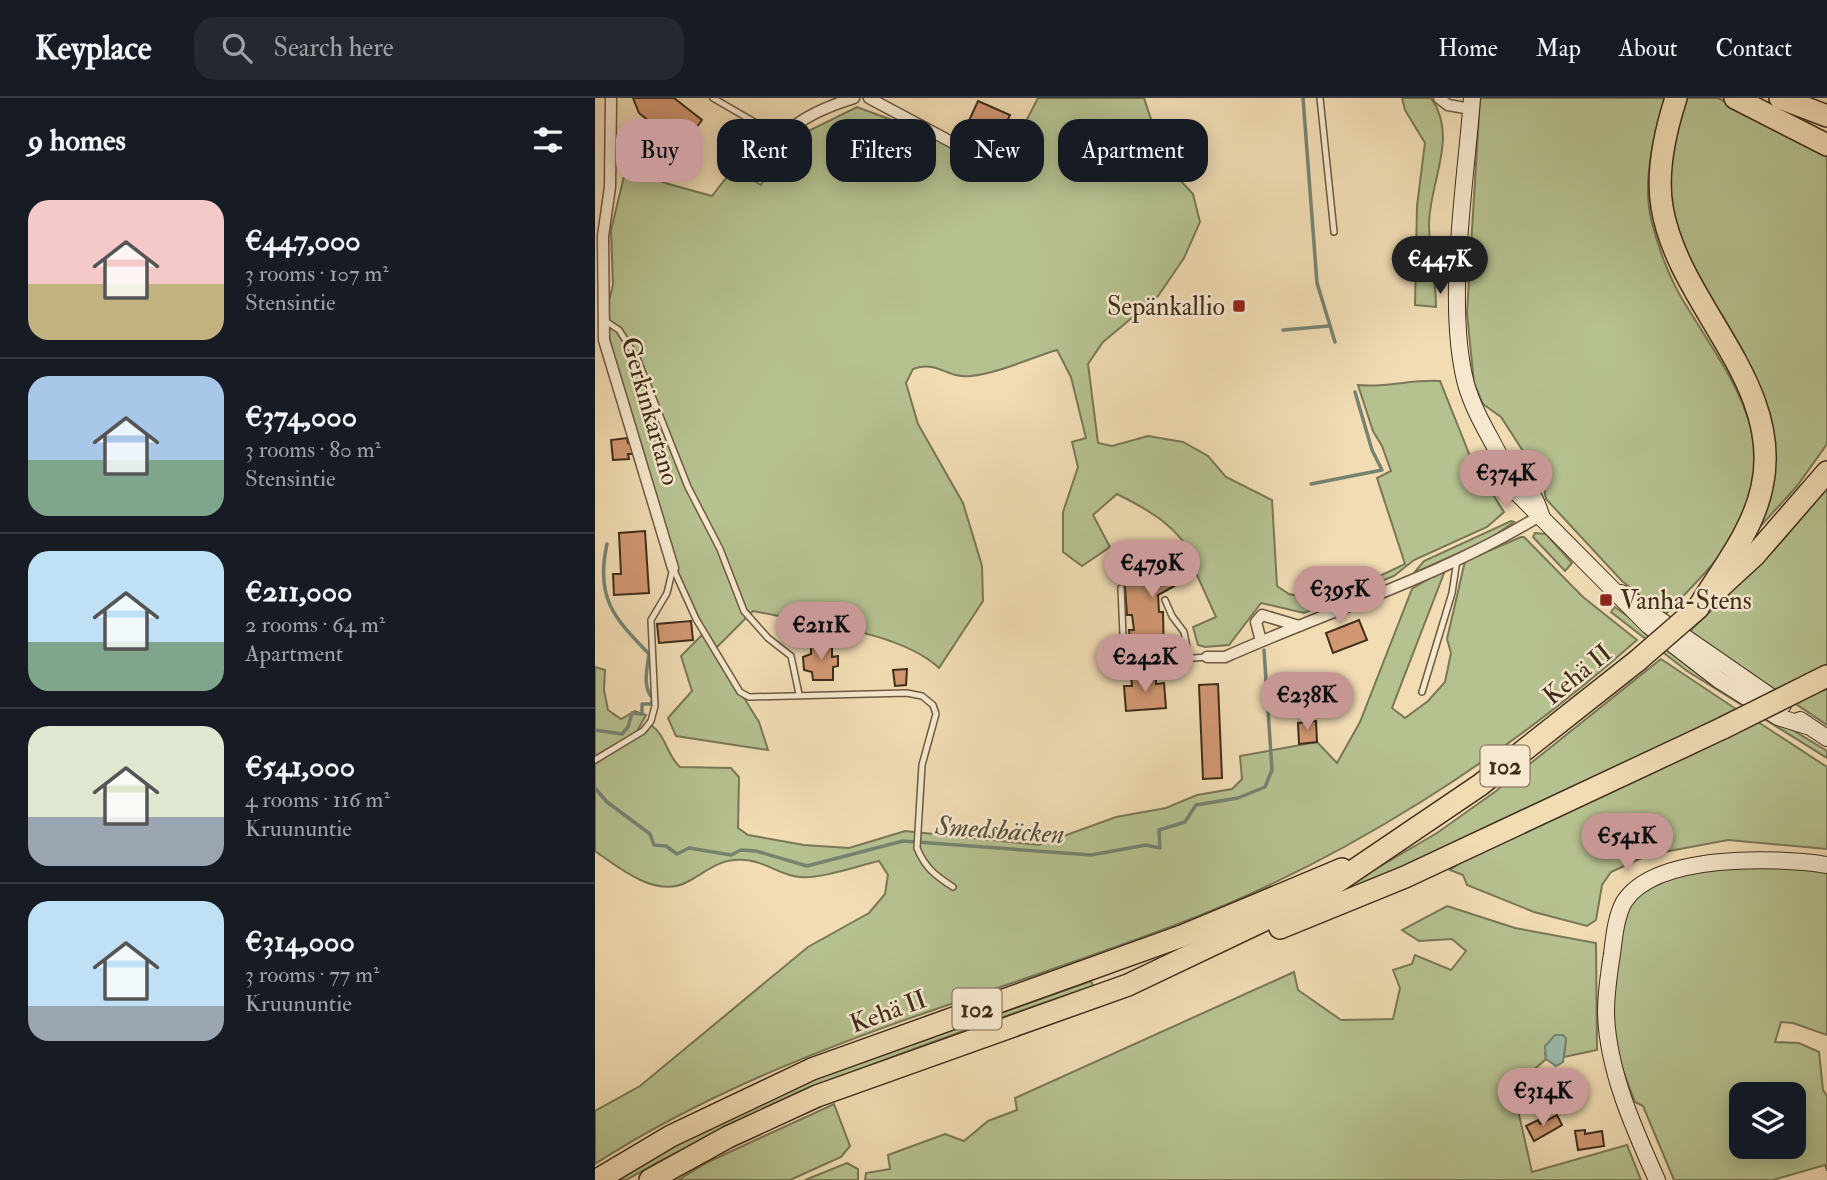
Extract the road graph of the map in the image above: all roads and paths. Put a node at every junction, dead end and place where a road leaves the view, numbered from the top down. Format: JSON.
{"nodes":[{"id":1,"x":611,"y":98,"type":"edge"},
{"id":2,"x":713,"y":98,"type":"edge"},
{"id":3,"x":854,"y":98,"type":"edge"},
{"id":4,"x":869,"y":98,"type":"edge"},
{"id":5,"x":1320,"y":98,"type":"edge"},
{"id":6,"x":1439,"y":98,"type":"edge"},
{"id":7,"x":1676,"y":98,"type":"edge"},
{"id":8,"x":1735,"y":98,"type":"edge"},
{"id":9,"x":1780,"y":98,"type":"edge"},
{"id":10,"x":1471,"y":104,"type":"edge"},
{"id":11,"x":1827,"y":116,"type":"edge"},
{"id":12,"x":749,"y":119,"type":"edge"},
{"id":13,"x":802,"y":119,"type":"edge"},
{"id":14,"x":950,"y":141,"type":"edge"},
{"id":15,"x":1827,"y":145,"type":"edge"},
{"id":16,"x":1334,"y":232,"type":"dead end"},
{"id":17,"x":604,"y":320,"type":"junction"},
{"id":18,"x":1827,"y":472,"type":"edge"},
{"id":19,"x":1541,"y":515,"type":"junction"},
{"id":20,"x":1457,"y":560,"type":"junction"},
{"id":21,"x":673,"y":568,"type":"junction"},
{"id":22,"x":1121,"y":588,"type":"dead end"},
{"id":23,"x":1165,"y":600,"type":"dead end"},
{"id":24,"x":1698,"y":608,"type":"junction"},
{"id":25,"x":1299,"y":626,"type":"junction"},
{"id":26,"x":1261,"y":641,"type":"junction"},
{"id":27,"x":1207,"y":657,"type":"joint"},
{"id":28,"x":1189,"y":659,"type":"junction"},
{"id":29,"x":1819,"y":680,"type":"edge"},
{"id":30,"x":1422,"y":692,"type":"dead end"},
{"id":31,"x":799,"y":694,"type":"junction"},
{"id":32,"x":1827,"y":738,"type":"edge"},
{"id":33,"x":595,"y":760,"type":"edge"},
{"id":34,"x":1367,"y":860,"type":"junction"},
{"id":35,"x":1827,"y":865,"type":"edge"},
{"id":36,"x":953,"y":887,"type":"dead end"},
{"id":37,"x":1128,"y":985,"type":"junction"},
{"id":38,"x":597,"y":1180,"type":"edge"},
{"id":39,"x":650,"y":1180,"type":"edge"},
{"id":40,"x":1657,"y":1180,"type":"edge"}],
"edges":[{"from":1,"to":17,"type":"street","name":"Gerkinkartano"},
{"from":2,"to":12,"type":"lane"},
{"from":3,"to":13,"type":"street"},
{"from":4,"to":14,"type":"street"},
{"from":5,"to":16,"type":"lane"},
{"from":6,"to":10,"type":"street"},
{"from":7,"to":24,"type":"highway"},
{"from":8,"to":15,"type":"highway"},
{"from":9,"to":11,"type":"highway"},
{"from":10,"to":19,"type":"main road"},
{"from":17,"to":21,"type":"street","name":"Gerkinkartano"},
{"from":17,"to":31,"type":"lane"},
{"from":18,"to":24,"type":"highway","name":"Kehä II","number":"102"},
{"from":19,"to":20,"type":"street"},
{"from":19,"to":32,"type":"main road"},
{"from":20,"to":25,"type":"street"},
{"from":20,"to":30,"type":"lane"},
{"from":21,"to":31,"type":"lane"},
{"from":21,"to":33,"type":"lane"},
{"from":22,"to":28,"type":"lane"},
{"from":23,"to":28,"type":"lane"},
{"from":24,"to":34,"type":"highway","name":"Kehä II","number":"102","bridge":true},
{"from":25,"to":26,"type":"street"},
{"from":25,"to":26,"type":"street"},
{"from":26,"to":27,"type":"street"},
{"from":27,"to":28,"type":"lane"},
{"from":29,"to":37,"type":"highway","bridge":true},
{"from":31,"to":36,"type":"lane"},
{"from":34,"to":37,"type":"highway","name":"Kehä II","number":"102"},
{"from":34,"to":38,"type":"highway","name":"Kehä II","number":"102"},
{"from":35,"to":40,"type":"main road"},
{"from":37,"to":39,"type":"highway","name":"Kehä II","number":"102"}]}
